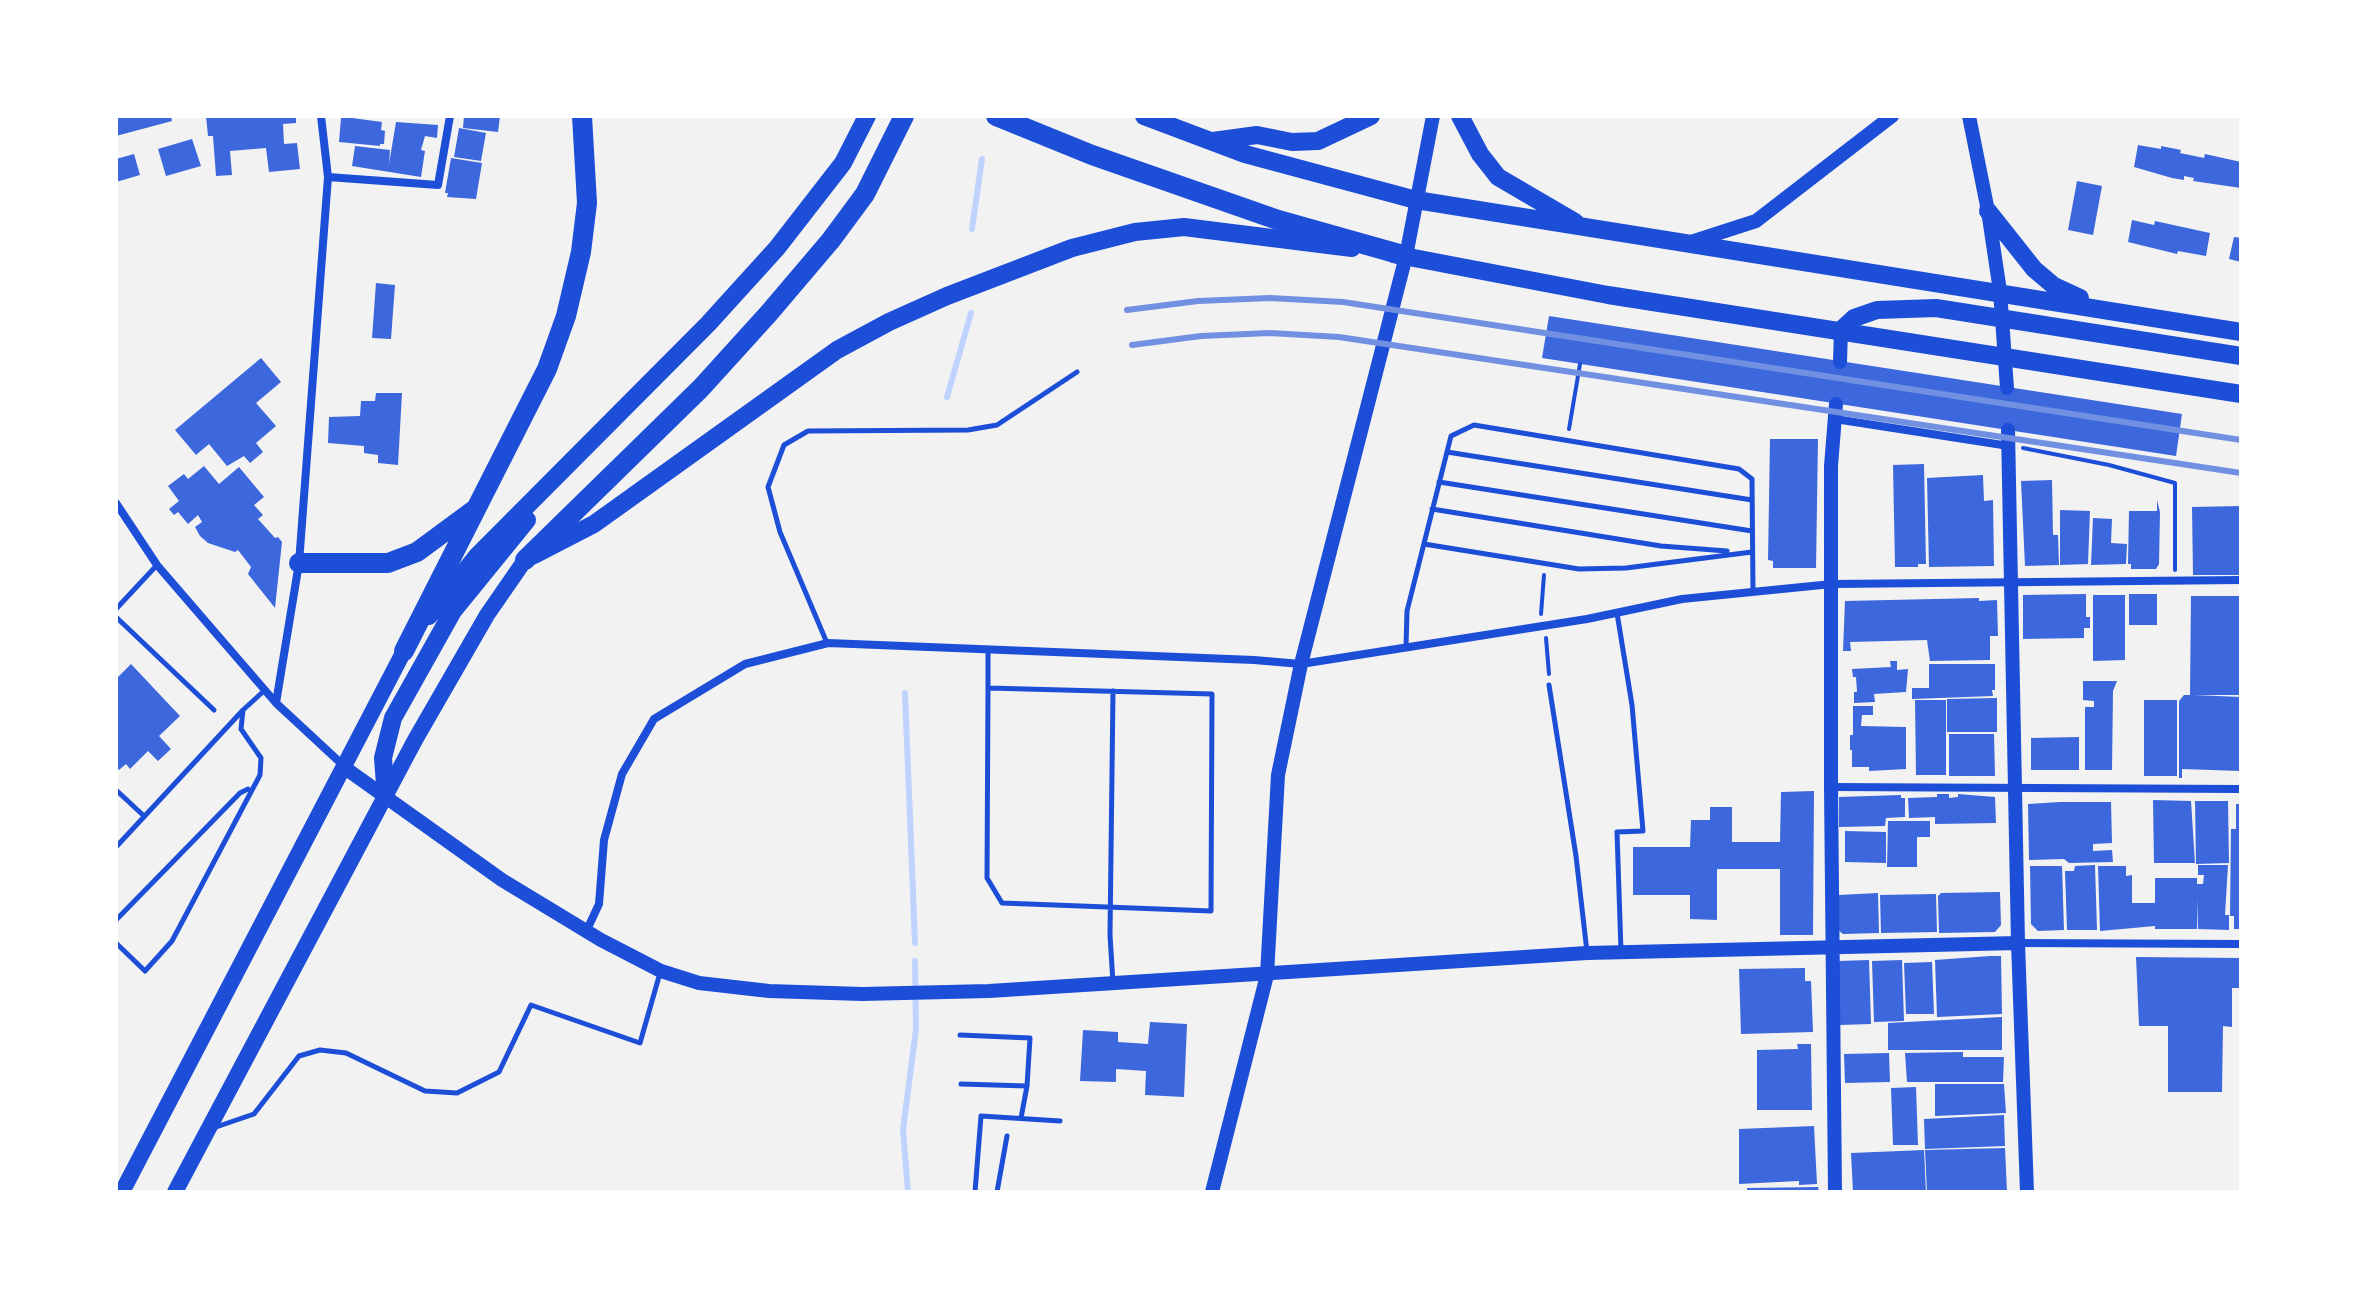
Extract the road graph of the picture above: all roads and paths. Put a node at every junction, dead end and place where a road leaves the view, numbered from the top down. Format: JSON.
{"nodes":[{"id":1,"x":321,"y":116,"type":"edge"},
{"id":2,"x":450,"y":116,"type":"edge"},
{"id":3,"x":582,"y":116,"type":"edge"},
{"id":4,"x":867,"y":116,"type":"edge"},
{"id":5,"x":904,"y":116,"type":"edge"},
{"id":6,"x":996,"y":116,"type":"edge"},
{"id":7,"x":1144,"y":116,"type":"edge"},
{"id":8,"x":1371,"y":116,"type":"edge"},
{"id":9,"x":1433,"y":116,"type":"edge"},
{"id":10,"x":1460,"y":116,"type":"edge"},
{"id":11,"x":1892,"y":116,"type":"edge"},
{"id":12,"x":1969,"y":116,"type":"edge"},
{"id":13,"x":1211,"y":142,"type":"junction"},
{"id":14,"x":328,"y":177,"type":"junction"},
{"id":15,"x":1416,"y":200,"type":"junction"},
{"id":16,"x":1988,"y":211,"type":"junction"},
{"id":17,"x":1585,"y":227,"type":"junction"},
{"id":18,"x":1686,"y":244,"type":"junction"},
{"id":19,"x":1406,"y":256,"type":"junction"},
{"id":20,"x":2000,"y":291,"type":"junction"},
{"id":21,"x":2104,"y":309,"type":"junction"},
{"id":22,"x":2002,"y":318,"type":"junction"},
{"id":23,"x":1841,"y":330,"type":"junction"},
{"id":24,"x":2241,"y":332,"type":"edge"},
{"id":25,"x":2241,"y":356,"type":"edge"},
{"id":26,"x":2006,"y":359,"type":"junction"},
{"id":27,"x":1840,"y":362,"type":"dead end"},
{"id":28,"x":1077,"y":372,"type":"dead end"},
{"id":29,"x":2007,"y":388,"type":"dead end"},
{"id":30,"x":2241,"y":394,"type":"edge"},
{"id":31,"x":1835,"y":411,"type":"joint"},
{"id":32,"x":2008,"y":430,"type":"dead end"},
{"id":33,"x":2009,"y":446,"type":"junction"},
{"id":34,"x":1447,"y":452,"type":"junction"},
{"id":35,"x":572,"y":460,"type":"junction"},
{"id":36,"x":1439,"y":482,"type":"junction"},
{"id":37,"x":1752,"y":500,"type":"junction"},
{"id":38,"x":116,"y":503,"type":"edge"},
{"id":39,"x":477,"y":508,"type":"junction"},
{"id":40,"x":1432,"y":509,"type":"junction"},
{"id":41,"x":1752,"y":531,"type":"junction"},
{"id":42,"x":1424,"y":544,"type":"junction"},
{"id":43,"x":1752,"y":552,"type":"junction"},
{"id":44,"x":525,"y":560,"type":"junction"},
{"id":45,"x":299,"y":563,"type":"junction"},
{"id":46,"x":157,"y":565,"type":"junction"},
{"id":47,"x":2175,"y":580,"type":"junction"},
{"id":48,"x":2241,"y":580,"type":"edge"},
{"id":49,"x":2012,"y":581,"type":"junction"},
{"id":50,"x":1832,"y":584,"type":"junction"},
{"id":51,"x":1753,"y":592,"type":"junction"},
{"id":52,"x":116,"y":609,"type":"edge"},
{"id":53,"x":1617,"y":613,"type":"junction"},
{"id":54,"x":116,"y":617,"type":"edge"},
{"id":55,"x":828,"y":643,"type":"junction"},
{"id":56,"x":1406,"y":648,"type":"junction"},
{"id":57,"x":988,"y":650,"type":"junction"},
{"id":58,"x":404,"y":651,"type":"junction"},
{"id":59,"x":1548,"y":655,"type":"dead end"},
{"id":60,"x":1301,"y":664,"type":"junction"},
{"id":61,"x":1549,"y":685,"type":"joint"},
{"id":62,"x":988,"y":688,"type":"junction"},
{"id":63,"x":266,"y":690,"type":"junction"},
{"id":64,"x":1113,"y":691,"type":"junction"},
{"id":65,"x":276,"y":703,"type":"junction"},
{"id":66,"x":214,"y":710,"type":"dead end"},
{"id":67,"x":243,"y":710,"type":"junction"},
{"id":68,"x":345,"y":768,"type":"junction"},
{"id":69,"x":1831,"y":787,"type":"junction"},
{"id":70,"x":2016,"y":787,"type":"junction"},
{"id":71,"x":251,"y":788,"type":"junction"},
{"id":72,"x":2241,"y":789,"type":"edge"},
{"id":73,"x":116,"y":790,"type":"edge"},
{"id":74,"x":386,"y":797,"type":"junction"},
{"id":75,"x":144,"y":816,"type":"junction"},
{"id":76,"x":116,"y":847,"type":"edge"},
{"id":77,"x":1110,"y":907,"type":"junction"},
{"id":78,"x":116,"y":920,"type":"edge"},
{"id":79,"x":586,"y":932,"type":"junction"},
{"id":80,"x":116,"y":943,"type":"edge"},
{"id":81,"x":2018,"y":943,"type":"junction"},
{"id":82,"x":2241,"y":944,"type":"edge"},
{"id":83,"x":1831,"y":947,"type":"junction"},
{"id":84,"x":1621,"y":952,"type":"junction"},
{"id":85,"x":1587,"y":953,"type":"junction"},
{"id":86,"x":661,"y":971,"type":"junction"},
{"id":87,"x":1267,"y":975,"type":"junction"},
{"id":88,"x":1113,"y":984,"type":"junction"},
{"id":89,"x":960,"y":1035,"type":"dead end"},
{"id":90,"x":961,"y":1084,"type":"dead end"},
{"id":91,"x":1027,"y":1086,"type":"junction"},
{"id":92,"x":1021,"y":1118,"type":"junction"},
{"id":93,"x":1060,"y":1121,"type":"dead end"},
{"id":94,"x":207,"y":1130,"type":"junction"},
{"id":95,"x":1007,"y":1136,"type":"dead end"},
{"id":96,"x":122,"y":1192,"type":"edge"},
{"id":97,"x":175,"y":1192,"type":"edge"},
{"id":98,"x":975,"y":1192,"type":"edge"},
{"id":99,"x":997,"y":1192,"type":"edge"},
{"id":100,"x":1212,"y":1192,"type":"edge"},
{"id":101,"x":1835,"y":1192,"type":"edge"},
{"id":102,"x":2027,"y":1192,"type":"edge"}],
"edges":[{"from":1,"to":14,"type":"street"},
{"from":2,"to":14,"type":"street"},
{"from":3,"to":39,"type":"highway"},
{"from":4,"to":35,"type":"highway"},
{"from":5,"to":44,"type":"highway"},
{"from":6,"to":19,"type":"highway"},
{"from":7,"to":13,"type":"highway"},
{"from":8,"to":13,"type":"highway"},
{"from":9,"to":15,"type":"street"},
{"from":10,"to":17,"type":"highway"},
{"from":11,"to":18,"type":"street"},
{"from":12,"to":16,"type":"street"},
{"from":13,"to":15,"type":"highway"},
{"from":14,"to":45,"type":"street"},
{"from":15,"to":17,"type":"highway"},
{"from":15,"to":19,"type":"street"},
{"from":16,"to":20,"type":"street"},
{"from":16,"to":21,"type":"highway"},
{"from":17,"to":18,"type":"highway"},
{"from":18,"to":20,"type":"highway"},
{"from":19,"to":23,"type":"highway"},
{"from":19,"to":44,"type":"highway"},
{"from":19,"to":60,"type":"street"},
{"from":20,"to":21,"type":"highway"},
{"from":20,"to":22,"type":"street"},
{"from":21,"to":24,"type":"highway"},
{"from":22,"to":23,"type":"highway"},
{"from":22,"to":25,"type":"highway"},
{"from":22,"to":26,"type":"street"},
{"from":23,"to":26,"type":"highway"},
{"from":23,"to":27,"type":"street"},
{"from":26,"to":29,"type":"street"},
{"from":26,"to":30,"type":"highway"},
{"from":28,"to":55,"type":"lane"},
{"from":31,"to":33,"type":"street"},
{"from":31,"to":50,"type":"street"},
{"from":32,"to":33,"type":"street"},
{"from":33,"to":47,"type":"path"},
{"from":33,"to":49,"type":"street"},
{"from":34,"to":36,"type":"lane"},
{"from":34,"to":37,"type":"lane"},
{"from":34,"to":37,"type":"lane"},
{"from":35,"to":58,"type":"highway"},
{"from":35,"to":74,"type":"highway"},
{"from":36,"to":40,"type":"lane"},
{"from":36,"to":41,"type":"lane"},
{"from":37,"to":41,"type":"lane"},
{"from":38,"to":46,"type":"street"},
{"from":39,"to":45,"type":"highway"},
{"from":39,"to":58,"type":"highway"},
{"from":40,"to":42,"type":"lane"},
{"from":40,"to":43,"type":"lane"},
{"from":41,"to":43,"type":"lane"},
{"from":42,"to":43,"type":"lane"},
{"from":42,"to":56,"type":"lane"},
{"from":43,"to":51,"type":"lane"},
{"from":44,"to":74,"type":"main road"},
{"from":45,"to":65,"type":"street"},
{"from":46,"to":52,"type":"lane"},
{"from":46,"to":63,"type":"street"},
{"from":47,"to":48,"type":"street"},
{"from":47,"to":49,"type":"street"},
{"from":49,"to":50,"type":"street"},
{"from":49,"to":70,"type":"street"},
{"from":50,"to":51,"type":"street"},
{"from":50,"to":69,"type":"street"},
{"from":51,"to":53,"type":"street"},
{"from":53,"to":56,"type":"street"},
{"from":53,"to":84,"type":"lane"},
{"from":54,"to":66,"type":"lane"},
{"from":55,"to":57,"type":"street"},
{"from":55,"to":79,"type":"street"},
{"from":56,"to":60,"type":"street"},
{"from":57,"to":60,"type":"street"},
{"from":57,"to":62,"type":"lane"},
{"from":58,"to":68,"type":"main road"},
{"from":59,"to":61,"type":"path"},
{"from":60,"to":87,"type":"street"},
{"from":61,"to":85,"type":"lane"},
{"from":62,"to":64,"type":"lane"},
{"from":62,"to":77,"type":"lane"},
{"from":63,"to":65,"type":"street"},
{"from":63,"to":67,"type":"lane"},
{"from":64,"to":77,"type":"lane"},
{"from":64,"to":77,"type":"lane"},
{"from":65,"to":68,"type":"street"},
{"from":67,"to":71,"type":"lane"},
{"from":67,"to":75,"type":"lane"},
{"from":68,"to":74,"type":"street"},
{"from":68,"to":96,"type":"main road"},
{"from":69,"to":70,"type":"street"},
{"from":69,"to":83,"type":"street"},
{"from":70,"to":72,"type":"street"},
{"from":70,"to":81,"type":"street"},
{"from":71,"to":78,"type":"lane"},
{"from":71,"to":80,"type":"lane"},
{"from":73,"to":75,"type":"lane"},
{"from":74,"to":79,"type":"street"},
{"from":74,"to":94,"type":"main road"},
{"from":75,"to":76,"type":"lane"},
{"from":77,"to":88,"type":"lane"},
{"from":79,"to":86,"type":"street"},
{"from":81,"to":82,"type":"street"},
{"from":81,"to":83,"type":"street"},
{"from":81,"to":102,"type":"street"},
{"from":83,"to":84,"type":"street"},
{"from":83,"to":101,"type":"street"},
{"from":84,"to":85,"type":"street"},
{"from":85,"to":87,"type":"street"},
{"from":86,"to":88,"type":"street"},
{"from":86,"to":94,"type":"lane"},
{"from":87,"to":88,"type":"street"},
{"from":87,"to":100,"type":"street"},
{"from":89,"to":91,"type":"lane"},
{"from":90,"to":91,"type":"lane"},
{"from":91,"to":92,"type":"lane"},
{"from":92,"to":93,"type":"lane"},
{"from":92,"to":98,"type":"lane"},
{"from":94,"to":97,"type":"main road"},
{"from":95,"to":99,"type":"lane"}]}
